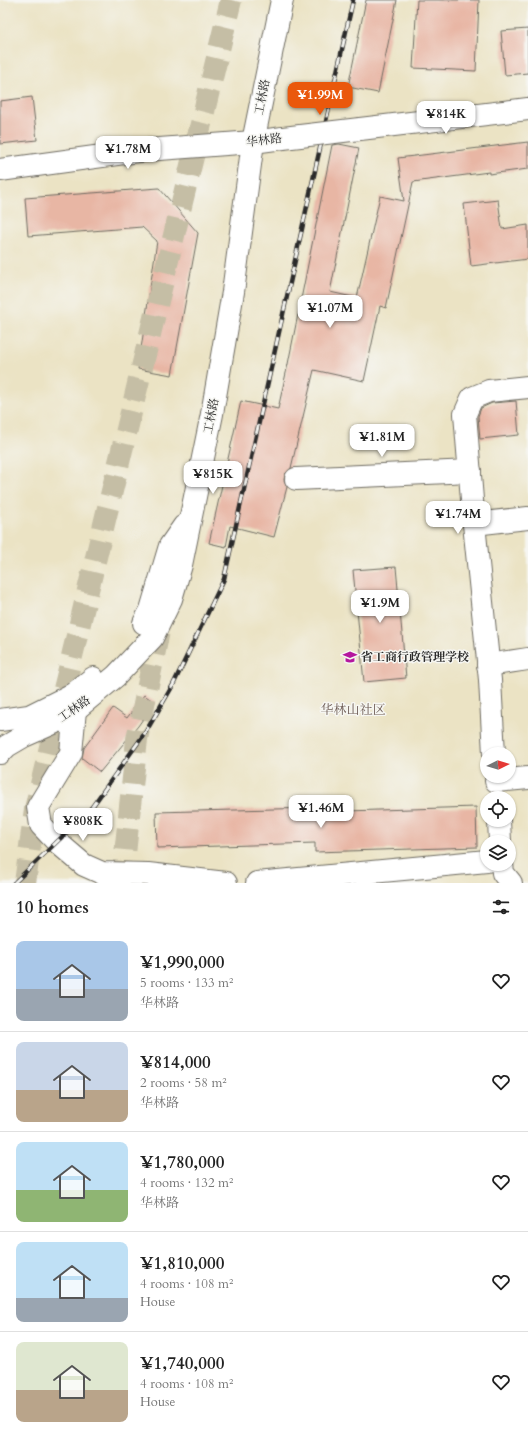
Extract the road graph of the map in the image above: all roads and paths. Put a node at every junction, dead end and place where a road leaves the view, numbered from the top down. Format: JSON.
{"nodes":[{"id":1,"x":282,"y":0,"type":"edge"},
{"id":2,"x":528,"y":110,"type":"edge"},
{"id":3,"x":253,"y":142,"type":"junction"},
{"id":4,"x":0,"y":170,"type":"edge"},
{"id":5,"x":528,"y":387,"type":"edge"},
{"id":6,"x":470,"y":471,"type":"junction"},
{"id":7,"x":296,"y":478,"type":"dead end"},
{"id":8,"x":191,"y":515,"type":"junction"},
{"id":9,"x":528,"y":518,"type":"edge"},
{"id":10,"x":474,"y":524,"type":"junction"},
{"id":11,"x":528,"y":659,"type":"edge"},
{"id":12,"x":488,"y":665,"type":"junction"},
{"id":13,"x":75,"y":710,"type":"junction"},
{"id":14,"x":0,"y":720,"type":"edge"},
{"id":15,"x":494,"y":747,"type":"edge"},
{"id":16,"x":0,"y":753,"type":"edge"},
{"id":17,"x":528,"y":778,"type":"edge"},
{"id":18,"x":496,"y":785,"type":"edge"},
{"id":19,"x":480,"y":862,"type":"edge"},
{"id":20,"x":503,"y":871,"type":"edge"},
{"id":21,"x":226,"y":883,"type":"edge"},
{"id":22,"x":257,"y":883,"type":"edge"},
{"id":23,"x":511,"y":883,"type":"edge"}],
"edges":[{"from":1,"to":3,"type":"street","name":"工林路"},
{"from":2,"to":3,"type":"street","name":"华林路","bridge":true},
{"from":3,"to":4,"type":"street","name":"华林路"},
{"from":3,"to":8,"type":"street","name":"工林路"},
{"from":5,"to":6,"type":"street"},
{"from":6,"to":7,"type":"street"},
{"from":6,"to":10,"type":"street"},
{"from":8,"to":13,"type":"street","name":"工林路"},
{"from":8,"to":14,"type":"street"},
{"from":9,"to":10,"type":"street"},
{"from":10,"to":12,"type":"street"},
{"from":11,"to":12,"type":"street"},
{"from":12,"to":15,"type":"street"},
{"from":13,"to":16,"type":"street","name":"工林路"},
{"from":13,"to":21,"type":"street"},
{"from":17,"to":18,"type":"street"},
{"from":19,"to":22,"type":"street"},
{"from":20,"to":23,"type":"street"}]}
